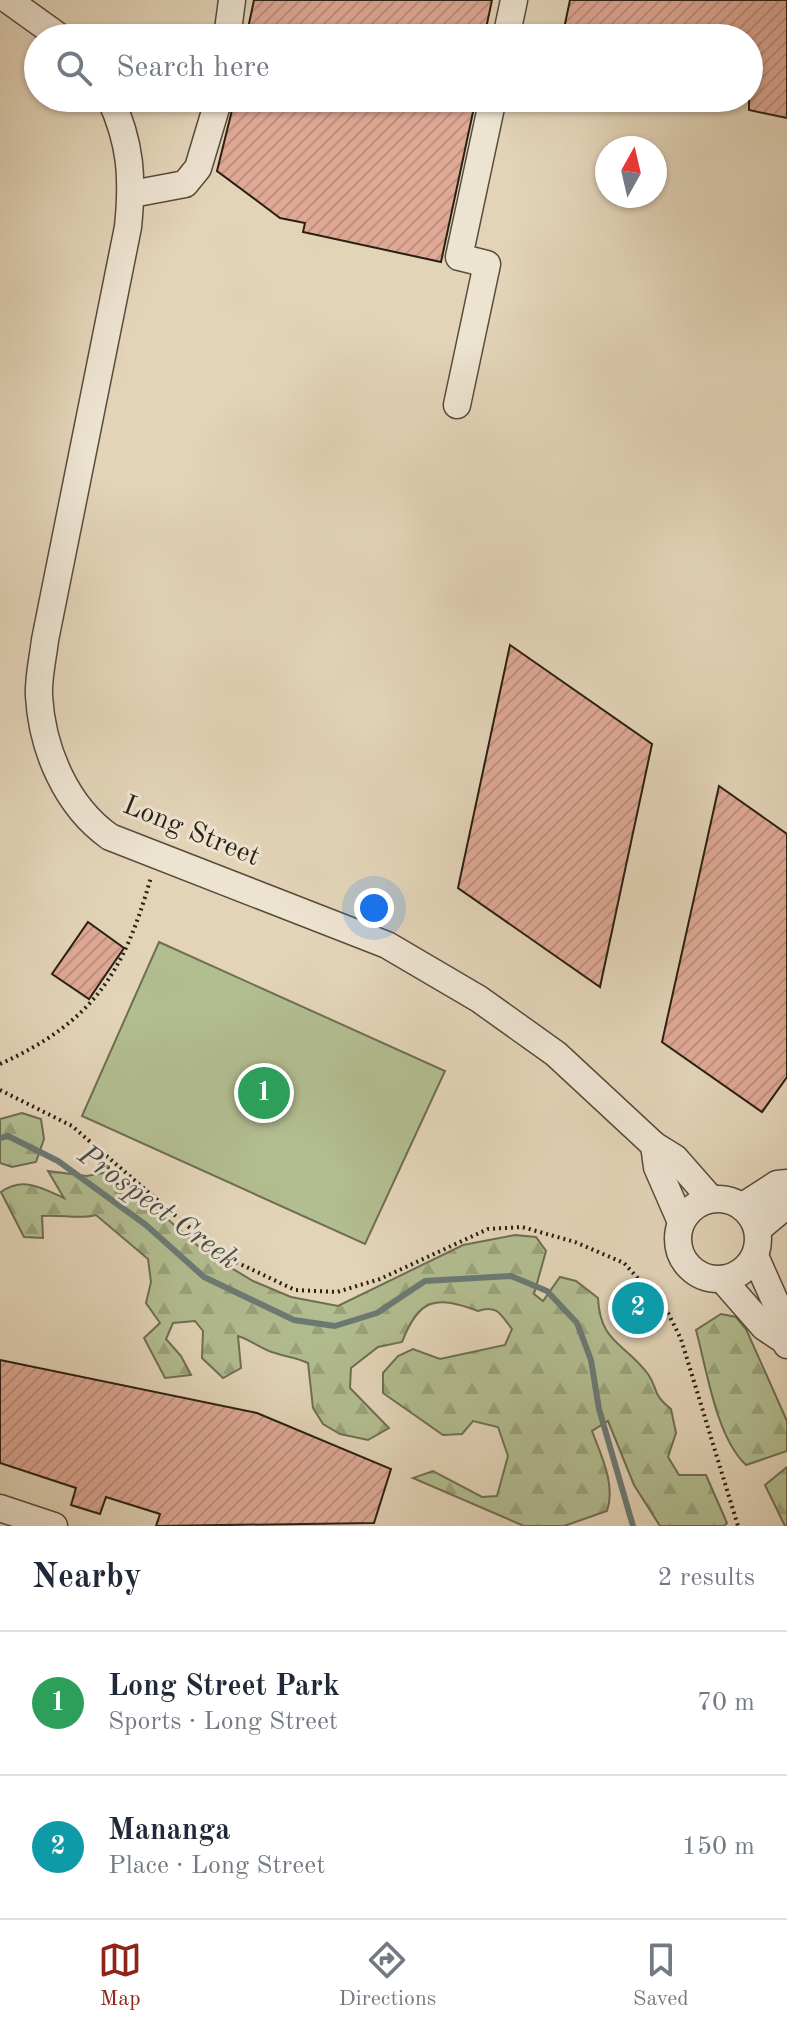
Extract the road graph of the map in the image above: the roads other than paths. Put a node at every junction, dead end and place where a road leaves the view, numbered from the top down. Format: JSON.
{"nodes":[{"id":1,"x":8,"y":0,"type":"edge"},
{"id":2,"x":232,"y":0,"type":"edge"},
{"id":3,"x":514,"y":0,"type":"edge"},
{"id":4,"x":41,"y":24,"type":"edge"},
{"id":5,"x":229,"y":24,"type":"edge"},
{"id":6,"x":509,"y":24,"type":"edge"},
{"id":7,"x":116,"y":112,"type":"edge"},
{"id":8,"x":215,"y":112,"type":"edge"},
{"id":9,"x":490,"y":112,"type":"edge"},
{"id":10,"x":132,"y":194,"type":"junction"},
{"id":11,"x":457,"y":405,"type":"dead end"},
{"id":12,"x":654,"y":1145,"type":"junction"},
{"id":13,"x":787,"y":1183,"type":"edge"},
{"id":14,"x":711,"y":1199,"type":"junction"},
{"id":15,"x":787,"y":1205,"type":"edge"},
{"id":16,"x":743,"y":1206,"type":"junction"},
{"id":17,"x":681,"y":1222,"type":"junction"},
{"id":18,"x":758,"y":1229,"type":"junction"},
{"id":19,"x":755,"y":1256,"type":"junction"},
{"id":20,"x":722,"y":1279,"type":"junction"},
{"id":21,"x":786,"y":1343,"type":"edge"},
{"id":22,"x":0,"y":1508,"type":"edge"},
{"id":23,"x":54,"y":1526,"type":"edge"}],
"edges":[{"from":1,"to":4,"type":"street"},
{"from":2,"to":5,"type":"street"},
{"from":3,"to":6,"type":"street"},
{"from":7,"to":10,"type":"street","name":"Long Street"},
{"from":8,"to":10,"type":"street"},
{"from":9,"to":11,"type":"street"},
{"from":10,"to":12,"type":"street","name":"Long Street"},
{"from":12,"to":14,"type":"street","name":"Long Street"},
{"from":12,"to":17,"type":"street"},
{"from":13,"to":16,"type":"street"},
{"from":14,"to":16,"type":"street"},
{"from":14,"to":17,"type":"street"},
{"from":15,"to":18,"type":"street"},
{"from":16,"to":18,"type":"street"},
{"from":17,"to":20,"type":"street"},
{"from":18,"to":19,"type":"street"},
{"from":19,"to":20,"type":"street"},
{"from":19,"to":21,"type":"street"},
{"from":20,"to":21,"type":"street"},
{"from":22,"to":23,"type":"street"}]}
